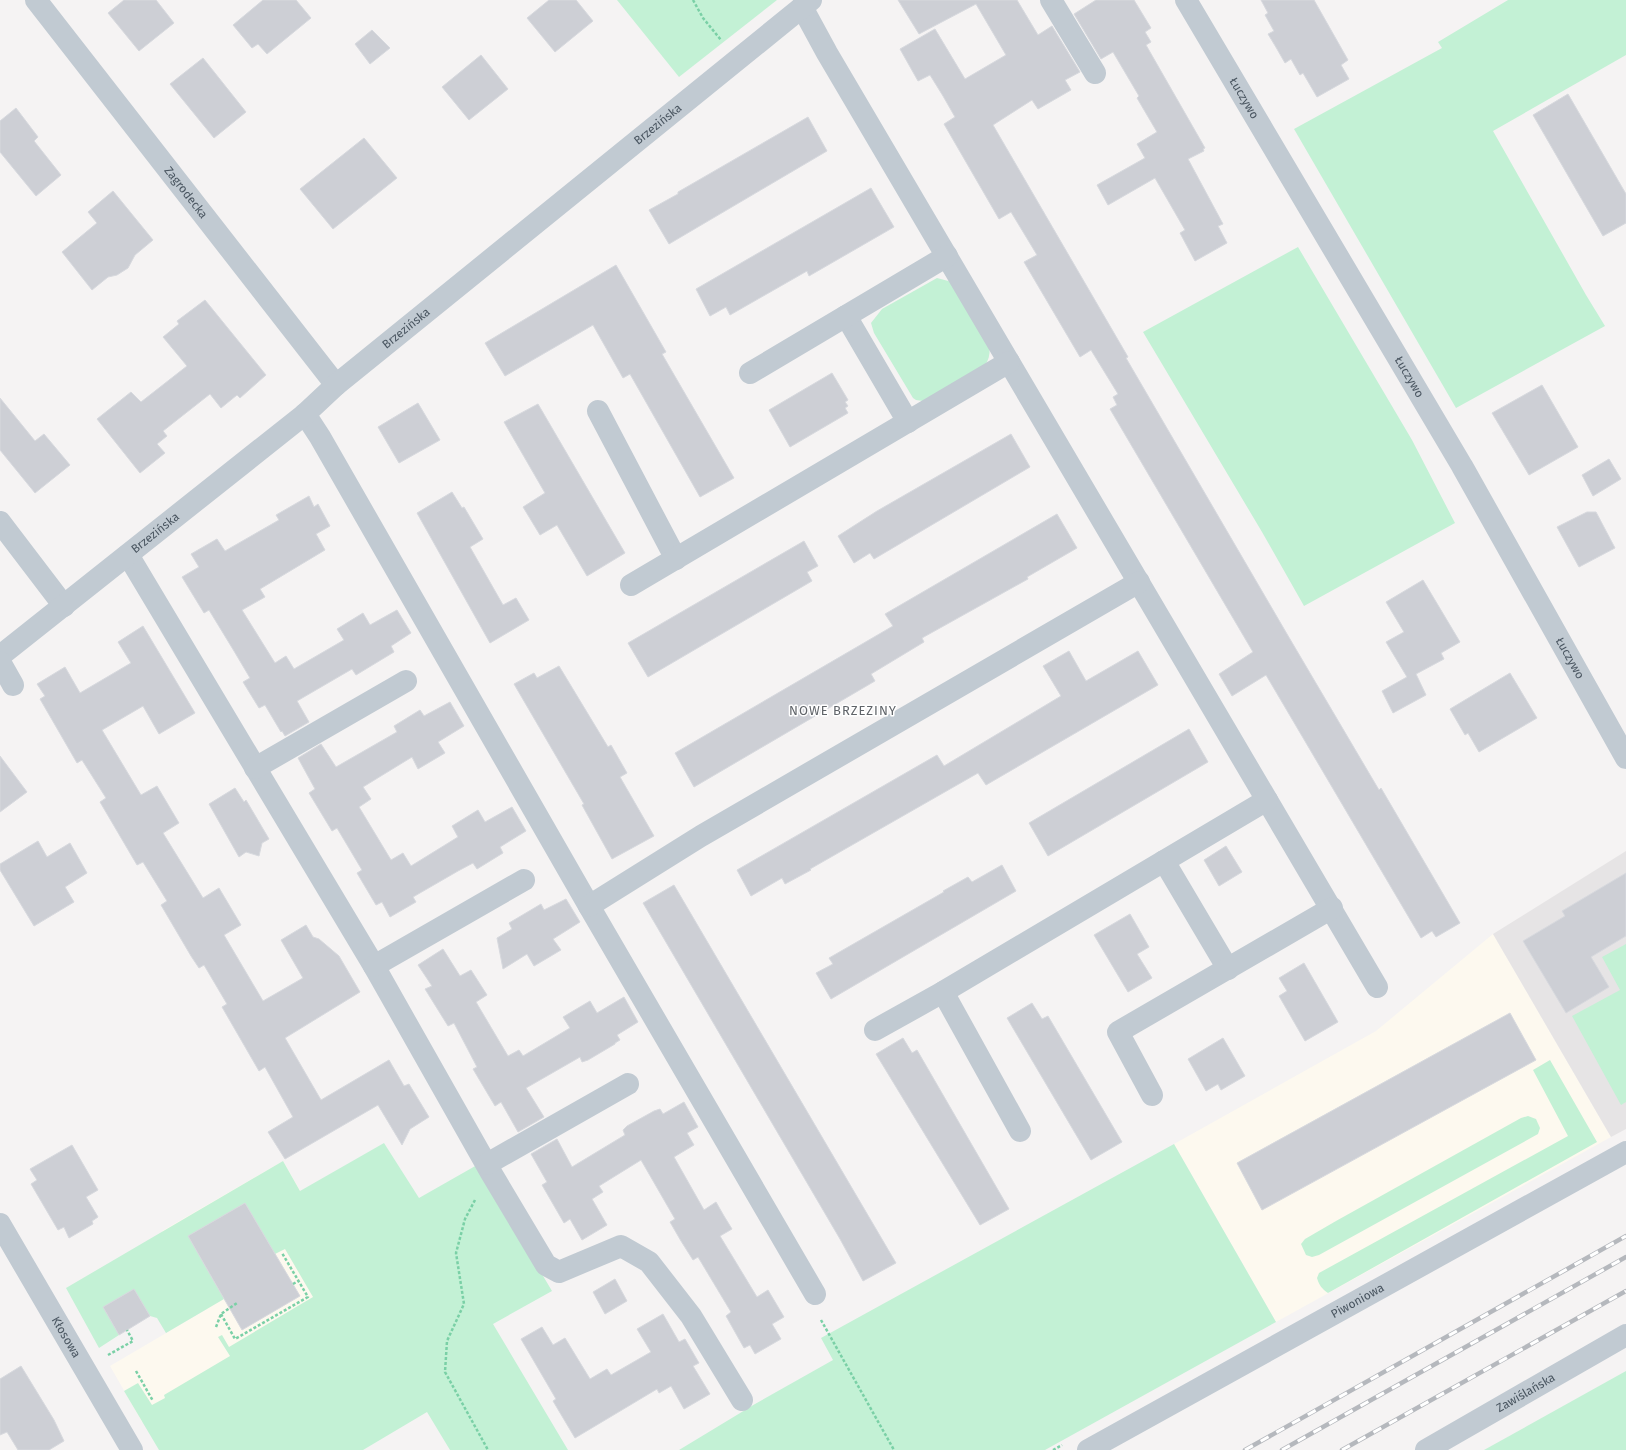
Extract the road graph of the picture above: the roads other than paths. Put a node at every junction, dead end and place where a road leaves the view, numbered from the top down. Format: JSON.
{"nodes":[{"id":1,"x":36,"y":0,"type":"edge"},
{"id":2,"x":1051,"y":0,"type":"edge"},
{"id":3,"x":1186,"y":0,"type":"edge"},
{"id":4,"x":807,"y":4,"type":"edge"},
{"id":5,"x":1095,"y":73,"type":"dead end"},
{"id":6,"x":947,"y":256,"type":"junction"},
{"id":7,"x":846,"y":316,"type":"junction"},
{"id":8,"x":1009,"y":362,"type":"junction"},
{"id":9,"x":750,"y":373,"type":"dead end"},
{"id":10,"x":336,"y":385,"type":"junction"},
{"id":11,"x":598,"y":411,"type":"dead end"},
{"id":12,"x":305,"y":414,"type":"junction"},
{"id":13,"x":908,"y":422,"type":"junction"},
{"id":14,"x":0,"y":522,"type":"edge"},
{"id":15,"x":128,"y":556,"type":"junction"},
{"id":16,"x":676,"y":559,"type":"junction"},
{"id":17,"x":1138,"y":582,"type":"junction"},
{"id":18,"x":631,"y":586,"type":"dead end"},
{"id":19,"x":64,"y":606,"type":"junction"},
{"id":20,"x":0,"y":656,"type":"edge"},
{"id":21,"x":0,"y":662,"type":"edge"},
{"id":22,"x":406,"y":681,"type":"dead end"},
{"id":23,"x":13,"y":685,"type":"dead end"},
{"id":24,"x":1626,"y":758,"type":"edge"},
{"id":25,"x":255,"y":768,"type":"junction"},
{"id":26,"x":1267,"y":800,"type":"junction"},
{"id":27,"x":1164,"y":861,"type":"junction"},
{"id":28,"x":524,"y":880,"type":"dead end"},
{"id":29,"x":589,"y":906,"type":"junction"},
{"id":30,"x":1332,"y":908,"type":"junction"},
{"id":31,"x":374,"y":966,"type":"junction"},
{"id":32,"x":1228,"y":969,"type":"junction"},
{"id":33,"x":1377,"y":987,"type":"dead end"},
{"id":34,"x":943,"y":992,"type":"junction"},
{"id":35,"x":875,"y":1030,"type":"dead end"},
{"id":36,"x":628,"y":1084,"type":"dead end"},
{"id":37,"x":1152,"y":1095,"type":"dead end"},
{"id":38,"x":1020,"y":1131,"type":"dead end"},
{"id":39,"x":1626,"y":1152,"type":"edge"},
{"id":40,"x":488,"y":1168,"type":"junction"},
{"id":41,"x":0,"y":1224,"type":"edge"},
{"id":42,"x":815,"y":1294,"type":"road end"},
{"id":43,"x":1626,"y":1336,"type":"edge"},
{"id":44,"x":742,"y":1400,"type":"dead end"},
{"id":45,"x":132,"y":1450,"type":"edge"},
{"id":46,"x":1088,"y":1450,"type":"edge"},
{"id":47,"x":1426,"y":1450,"type":"edge"}],
"edges":[{"from":1,"to":10,"type":"street","name":"Zagrodecka"},
{"from":2,"to":5,"type":"street"},
{"from":3,"to":24,"type":"street","name":"Łuczywo"},
{"from":4,"to":6,"type":"street"},
{"from":4,"to":10,"type":"street","name":"Brzezińska"},
{"from":6,"to":7,"type":"street"},
{"from":6,"to":8,"type":"street"},
{"from":7,"to":9,"type":"street"},
{"from":7,"to":13,"type":"street"},
{"from":8,"to":13,"type":"street"},
{"from":8,"to":17,"type":"street"},
{"from":10,"to":12,"type":"street","name":"Brzezińska"},
{"from":11,"to":16,"type":"street"},
{"from":12,"to":15,"type":"street","name":"Brzezińska"},
{"from":12,"to":29,"type":"street"},
{"from":13,"to":16,"type":"street"},
{"from":14,"to":19,"type":"street"},
{"from":15,"to":19,"type":"street","name":"Brzezińska"},
{"from":15,"to":25,"type":"street"},
{"from":16,"to":18,"type":"street"},
{"from":17,"to":26,"type":"street"},
{"from":17,"to":29,"type":"street"},
{"from":19,"to":20,"type":"street","name":"Brzezińska"},
{"from":21,"to":23,"type":"street"},
{"from":22,"to":25,"type":"street"},
{"from":25,"to":31,"type":"street"},
{"from":26,"to":27,"type":"street"},
{"from":26,"to":30,"type":"street"},
{"from":27,"to":32,"type":"street"},
{"from":27,"to":34,"type":"street"},
{"from":28,"to":31,"type":"street"},
{"from":29,"to":42,"type":"street"},
{"from":30,"to":32,"type":"street"},
{"from":30,"to":33,"type":"street"},
{"from":31,"to":40,"type":"street"},
{"from":32,"to":37,"type":"street"},
{"from":34,"to":35,"type":"street"},
{"from":34,"to":38,"type":"street"},
{"from":36,"to":40,"type":"street"},
{"from":39,"to":46,"type":"street","name":"Piwoniowa"},
{"from":40,"to":44,"type":"street"},
{"from":41,"to":45,"type":"street","name":"Kłosowa"},
{"from":43,"to":47,"type":"street","name":"Zawiślańska"}]}
